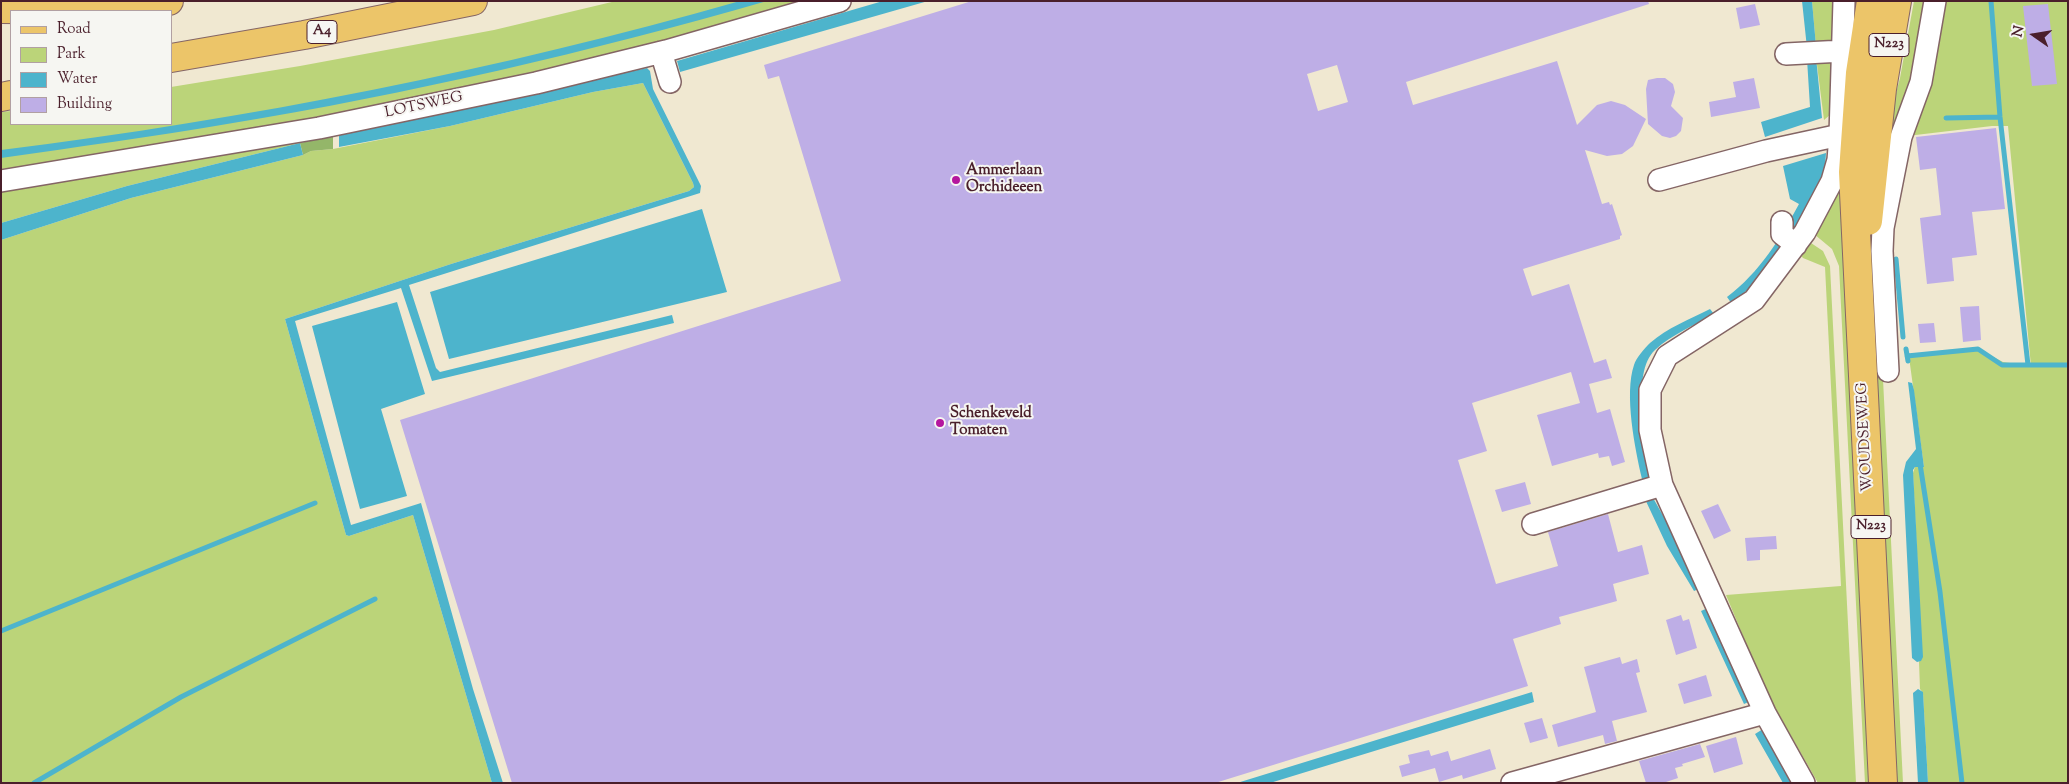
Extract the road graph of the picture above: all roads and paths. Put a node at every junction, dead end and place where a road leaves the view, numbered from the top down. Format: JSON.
{"nodes":[{"id":1,"x":169,"y":1,"type":"edge"},
{"id":2,"x":473,"y":1,"type":"edge"},
{"id":3,"x":840,"y":1,"type":"edge"},
{"id":4,"x":1844,"y":1,"type":"edge"},
{"id":5,"x":1871,"y":1,"type":"edge"},
{"id":6,"x":1897,"y":1,"type":"edge"},
{"id":7,"x":1935,"y":1,"type":"edge"},
{"id":8,"x":1,"y":9,"type":"edge"},
{"id":9,"x":58,"y":10,"type":"edge"},
{"id":10,"x":121,"y":10,"type":"edge"},
{"id":11,"x":1843,"y":51,"type":"junction"},
{"id":12,"x":661,"y":52,"type":"junction"},
{"id":13,"x":1786,"y":54,"type":"dead end"},
{"id":14,"x":172,"y":58,"type":"edge"},
{"id":15,"x":670,"y":82,"type":"dead end"},
{"id":16,"x":1840,"y":135,"type":"junction"},
{"id":17,"x":1659,"y":180,"type":"dead end"},
{"id":18,"x":1,"y":181,"type":"edge"},
{"id":19,"x":1858,"y":271,"type":"junction"},
{"id":20,"x":1888,"y":371,"type":"dead end"},
{"id":21,"x":1662,"y":485,"type":"junction"},
{"id":22,"x":1533,"y":524,"type":"dead end"},
{"id":23,"x":1765,"y":713,"type":"junction"},
{"id":24,"x":1512,"y":783,"type":"edge"},
{"id":25,"x":1804,"y":783,"type":"edge"},
{"id":26,"x":1883,"y":783,"type":"edge"}],
"edges":[{"from":1,"to":10,"type":"main road"},
{"from":2,"to":14,"type":"main road","number":"A4"},
{"from":3,"to":12,"type":"street","name":"LOTSWEG"},
{"from":4,"to":11,"type":"street"},
{"from":5,"to":19,"type":"main road","name":"WOUDSEWEG","number":"N223"},
{"from":6,"to":19,"type":"main road","name":"WOUDSEWEG","number":"N223"},
{"from":7,"to":20,"type":"street","name":"WOUDSEWEG"},
{"from":8,"to":9,"type":"main road"},
{"from":11,"to":13,"type":"street"},
{"from":11,"to":16,"type":"street"},
{"from":12,"to":15,"type":"street"},
{"from":12,"to":18,"type":"street","name":"LOTSWEG"},
{"from":16,"to":17,"type":"street"},
{"from":16,"to":21,"type":"street"},
{"from":19,"to":26,"type":"main road","name":"WOUDSEWEG","number":"N223"},
{"from":21,"to":22,"type":"street"},
{"from":21,"to":23,"type":"street"},
{"from":23,"to":24,"type":"street"},
{"from":23,"to":25,"type":"street"}]}
